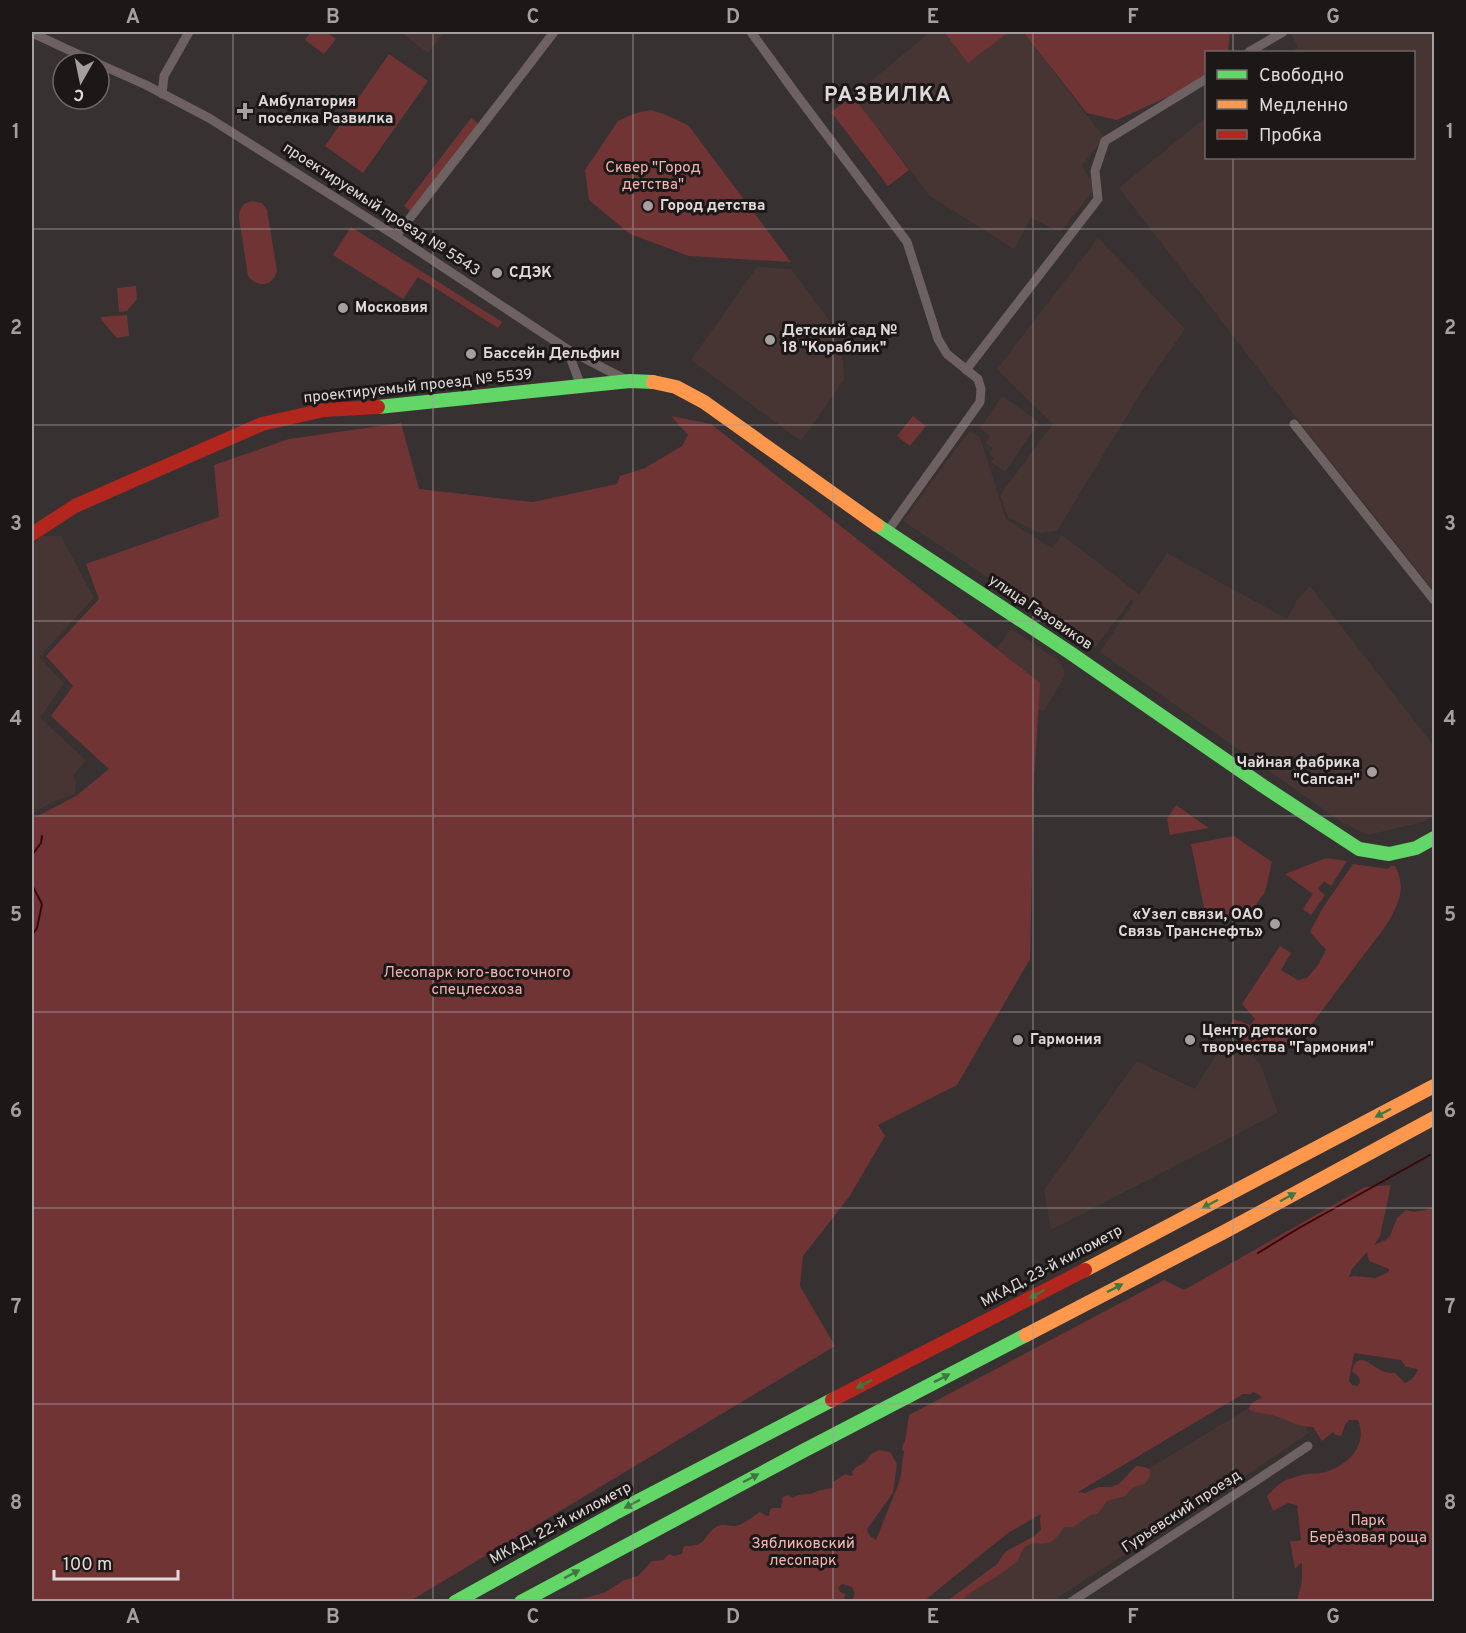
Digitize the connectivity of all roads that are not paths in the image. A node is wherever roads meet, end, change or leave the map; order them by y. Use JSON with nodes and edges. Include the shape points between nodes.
{"nodes":[{"id":1,"x":189,"y":32,"type":"edge"},
{"id":2,"x":554,"y":32,"type":"edge"},
{"id":3,"x":751,"y":32,"type":"edge"},
{"id":4,"x":1283,"y":32,"type":"edge"},
{"id":5,"x":32,"y":33,"type":"edge"},
{"id":6,"x":72,"y":51,"type":"edge"},
{"id":7,"x":1251,"y":51,"type":"edge"},
{"id":8,"x":111,"y":69,"type":"edge"},
{"id":9,"x":1205,"y":80,"type":"edge"},
{"id":10,"x":162,"y":94,"type":"junction"},
{"id":11,"x":396,"y":236,"type":"junction"},
{"id":12,"x":567,"y":349,"type":"junction"},
{"id":13,"x":966,"y":370,"type":"junction"},
{"id":14,"x":630,"y":381,"type":"junction"},
{"id":15,"x":581,"y":386,"type":"junction"},
{"id":16,"x":1294,"y":424,"type":"dead end"},
{"id":17,"x":887,"y":532,"type":"junction"},
{"id":18,"x":32,"y":534,"type":"edge"},
{"id":19,"x":1434,"y":600,"type":"edge"},
{"id":20,"x":1434,"y":838,"type":"edge"},
{"id":21,"x":1434,"y":1086,"type":"edge"},
{"id":22,"x":1434,"y":1118,"type":"edge"},
{"id":23,"x":1308,"y":1446,"type":"dead end"},
{"id":24,"x":684,"y":1477,"type":"joint"},
{"id":25,"x":455,"y":1602,"type":"edge"},
{"id":26,"x":520,"y":1602,"type":"edge"},
{"id":27,"x":1071,"y":1602,"type":"edge"}],
"edges":[{"from":1,"to":10,"type":"street","via":[[164,76]]},
{"from":2,"to":11,"type":"street"},
{"from":3,"to":13,"type":"street","via":[[907,242],[938,339],[947,354]]},
{"from":4,"to":7,"type":"street"},
{"from":5,"to":6,"type":"street","name":"проектируемый проезд № 5543"},
{"from":8,"to":10,"type":"street","name":"проектируемый проезд № 5543"},
{"from":9,"to":13,"type":"street","via":[[1105,141],[1095,171],[1098,199]]},
{"from":10,"to":11,"type":"street","name":"проектируемый проезд № 5543","via":[[209,118]]},
{"from":11,"to":12,"type":"street","name":"проектируемый проезд № 5543"},
{"from":12,"to":14,"type":"street","name":"проектируемый проезд № 5543"},
{"from":12,"to":15,"type":"street"},
{"from":13,"to":17,"type":"street","via":[[978,379],[980,402]]},
{"from":14,"to":15,"type":"main road","name":"проектируемый проезд № 5539"},
{"from":14,"to":17,"type":"main road","name":"улица Газовиков","via":[[676,387],[704,402]]},
{"from":15,"to":18,"type":"main road","name":"проектируемый проезд № 5539","via":[[324,410],[262,424],[75,506]]},
{"from":16,"to":19,"type":"street"},
{"from":17,"to":20,"type":"main road","name":"улица Газовиков","via":[[1359,849],[1389,854],[1416,848]]},
{"from":21,"to":24,"type":"main road","name":"МКАД, 23-й километр","one_way":true},
{"from":26,"to":22,"type":"main road","one_way":true},
{"from":23,"to":27,"type":"street","name":"Гурьевский проезд"},
{"from":24,"to":25,"type":"main road","name":"МКАД, 22-й километр","one_way":true}]}
